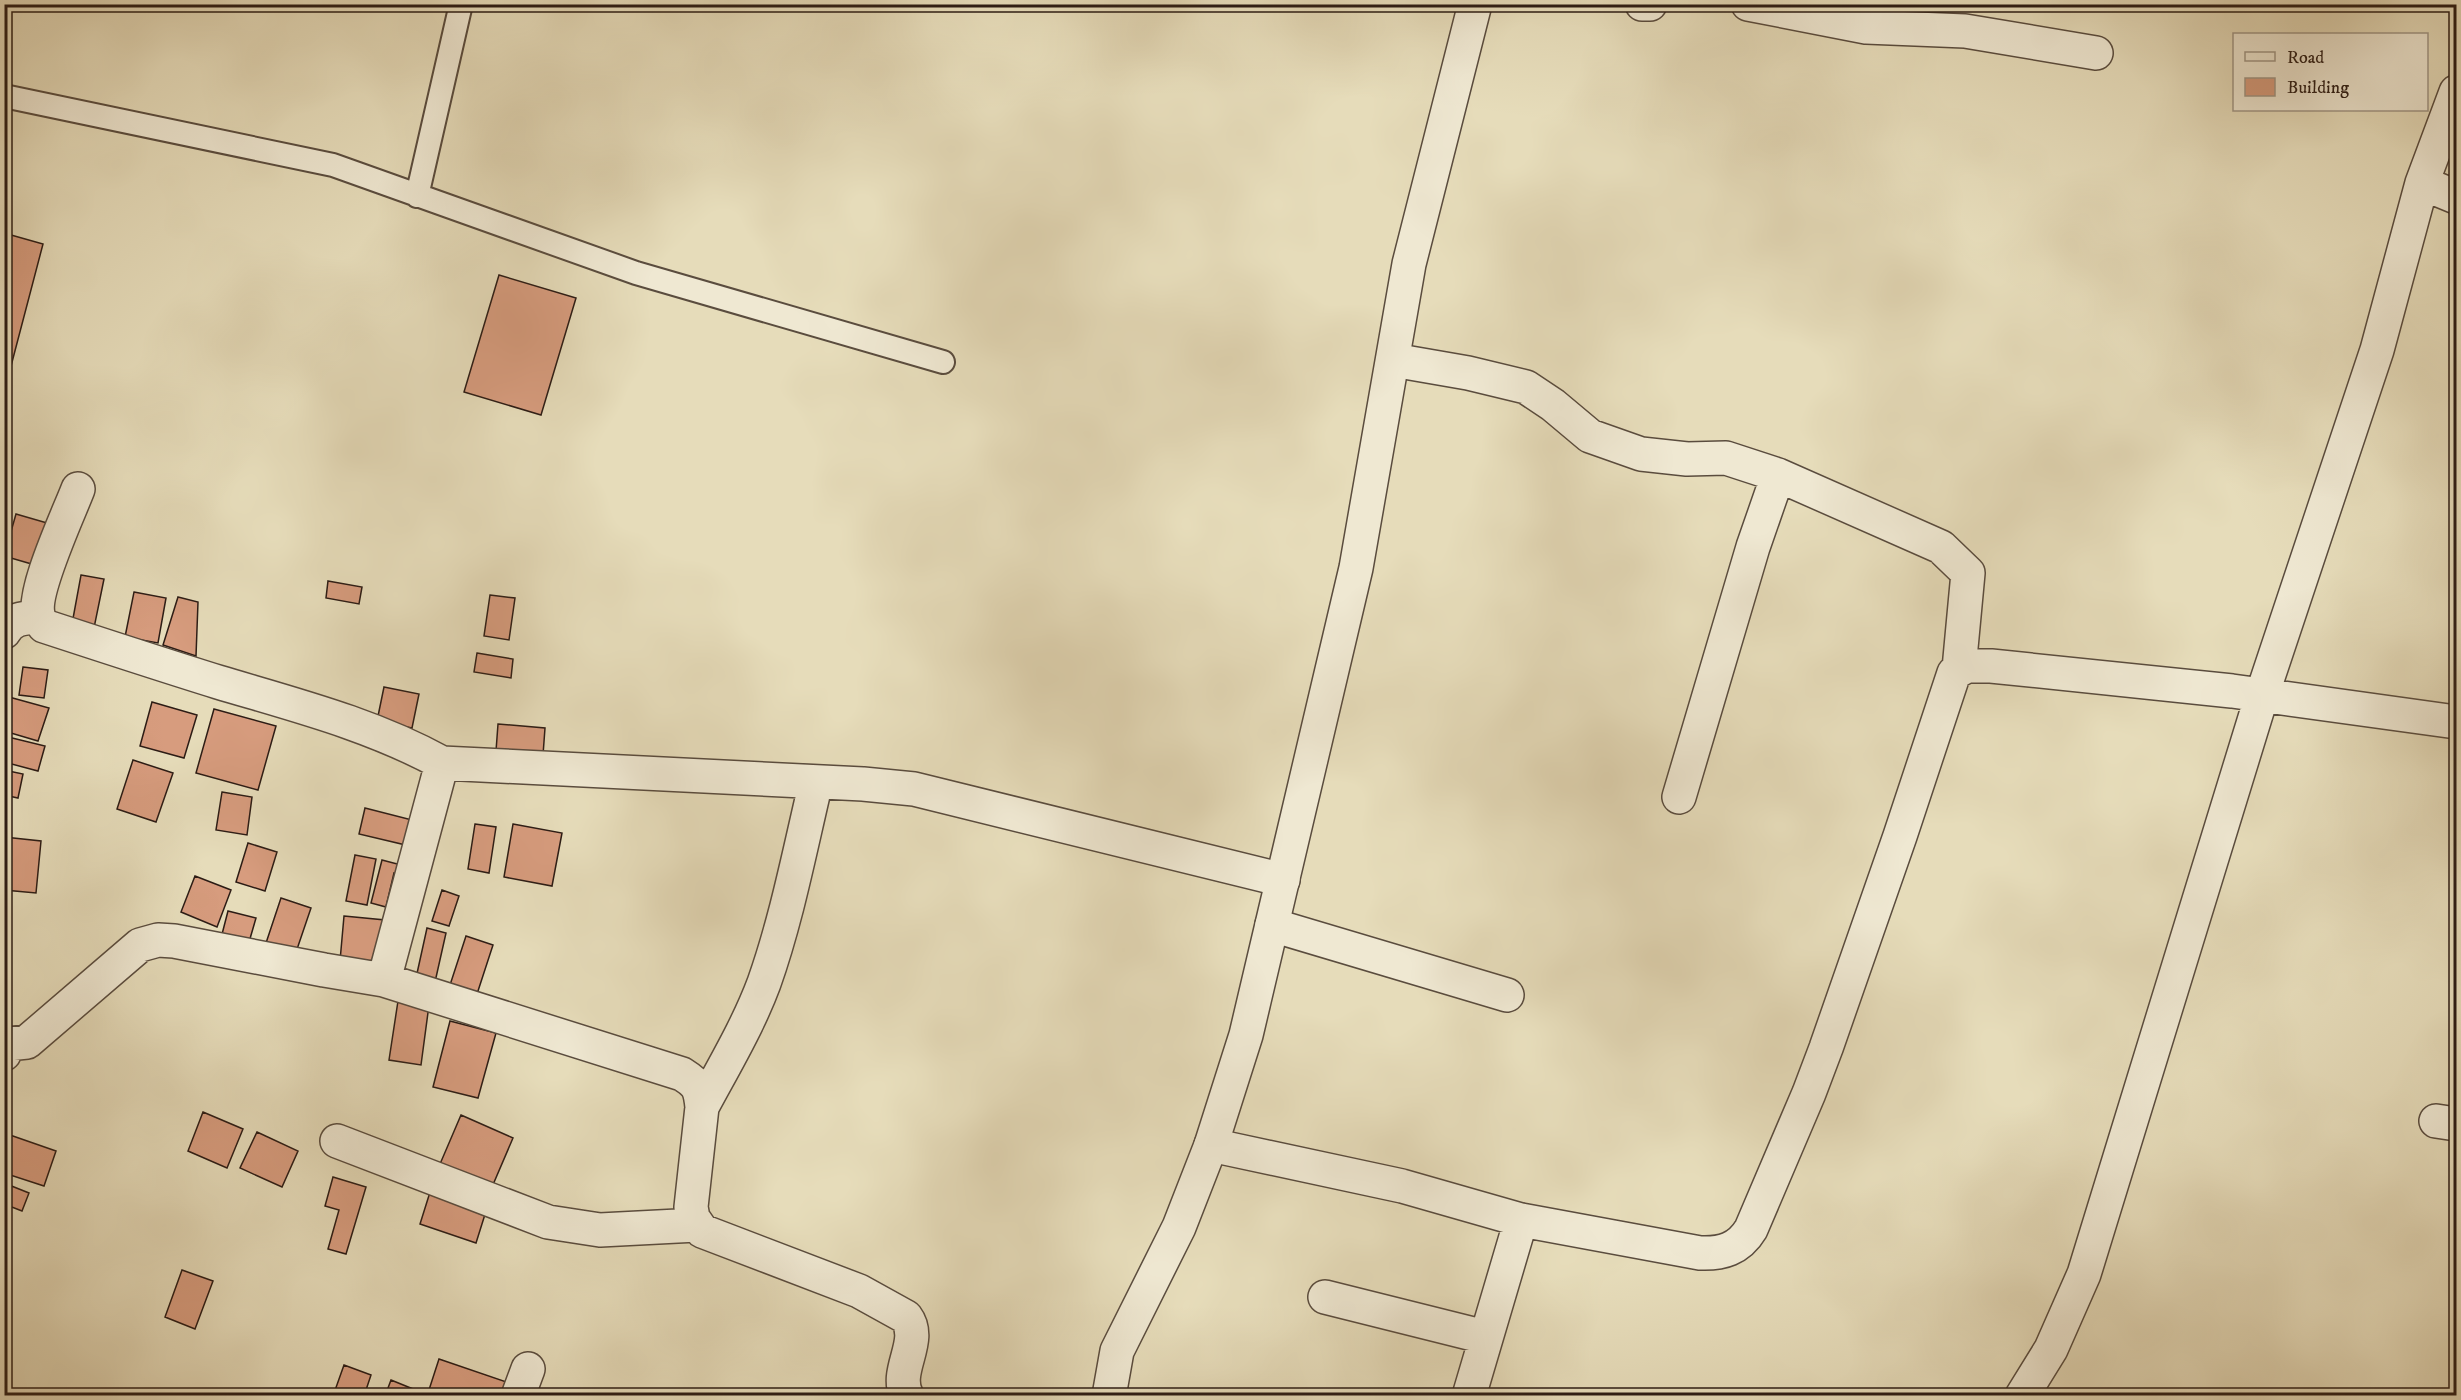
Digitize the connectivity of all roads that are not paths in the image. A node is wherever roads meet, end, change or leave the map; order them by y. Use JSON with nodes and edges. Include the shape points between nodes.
{"nodes":[{"id":1,"x":462,"y":4,"type":"edge"},
{"id":2,"x":1475,"y":4,"type":"edge"},
{"id":3,"x":1642,"y":4,"type":"edge"},
{"id":4,"x":1650,"y":4,"type":"edge"},
{"id":5,"x":1748,"y":4,"type":"edge"},
{"id":6,"x":2096,"y":53,"type":"dead end"},
{"id":7,"x":2457,"y":92,"type":"edge"},
{"id":8,"x":4,"y":96,"type":"edge"},
{"id":9,"x":2422,"y":183,"type":"junction"},
{"id":10,"x":417,"y":196,"type":"junction"},
{"id":11,"x":2457,"y":197,"type":"edge"},
{"id":12,"x":1393,"y":360,"type":"junction"},
{"id":13,"x":943,"y":362,"type":"dead end"},
{"id":14,"x":1778,"y":475,"type":"junction"},
{"id":15,"x":78,"y":489,"type":"dead end"},
{"id":16,"x":38,"y":617,"type":"junction"},
{"id":17,"x":4,"y":632,"type":"edge"},
{"id":18,"x":1959,"y":669,"type":"junction"},
{"id":19,"x":2262,"y":695,"type":"junction"},
{"id":20,"x":2457,"y":722,"type":"edge"},
{"id":21,"x":442,"y":763,"type":"junction"},
{"id":22,"x":816,"y":782,"type":"junction"},
{"id":23,"x":1678,"y":797,"type":"dead end"},
{"id":24,"x":1282,"y":880,"type":"junction"},
{"id":25,"x":1272,"y":925,"type":"junction"},
{"id":26,"x":384,"y":980,"type":"junction"},
{"id":27,"x":1507,"y":995,"type":"dead end"},
{"id":28,"x":6,"y":1047,"type":"edge"},
{"id":29,"x":702,"y":1107,"type":"junction"},
{"id":30,"x":337,"y":1141,"type":"dead end"},
{"id":31,"x":1211,"y":1145,"type":"junction"},
{"id":32,"x":1521,"y":1220,"type":"junction"},
{"id":33,"x":697,"y":1225,"type":"junction"},
{"id":34,"x":1325,"y":1297,"type":"dead end"},
{"id":35,"x":1485,"y":1337,"type":"junction"},
{"id":36,"x":907,"y":1395,"type":"edge"},
{"id":37,"x":1109,"y":1395,"type":"edge"},
{"id":38,"x":1469,"y":1395,"type":"edge"},
{"id":39,"x":2022,"y":1395,"type":"edge"}],
"edges":[{"from":1,"to":10,"type":"lane"},
{"from":2,"to":12,"type":"street","via":[[1409,264]]},
{"from":3,"to":4,"type":"street"},
{"from":5,"to":6,"type":"street","via":[[1866,27],[1965,31]]},
{"from":7,"to":9,"type":"street"},
{"from":8,"to":10,"type":"lane","via":[[333,165]]},
{"from":9,"to":11,"type":"street"},
{"from":9,"to":19,"type":"street","via":[[2377,351]]},
{"from":10,"to":13,"type":"lane","via":[[636,273]]},
{"from":12,"to":14,"type":"street","via":[[1526,387],[1590,436],[1641,454],[1726,458]]},
{"from":12,"to":24,"type":"street","via":[[1356,568]]},
{"from":14,"to":18,"type":"street","via":[[1941,547],[1968,573]]},
{"from":14,"to":23,"type":"street"},
{"from":15,"to":16,"type":"street","via":[[47,567]]},
{"from":16,"to":17,"type":"street","via":[[20,618]]},
{"from":16,"to":21,"type":"street","via":[[44,626],[351,722]]},
{"from":18,"to":19,"type":"street","via":[[1991,666]]},
{"from":18,"to":32,"type":"street","via":[[1954,673],[1809,1093],[1744,1241],[1715,1254],[1700,1253]]},
{"from":19,"to":20,"type":"street"},
{"from":19,"to":39,"type":"street","via":[[2084,1274],[2051,1349]]},
{"from":21,"to":22,"type":"street"},
{"from":21,"to":26,"type":"street"},
{"from":22,"to":24,"type":"street","via":[[934,792]]},
{"from":22,"to":29,"type":"street","via":[[763,984]]},
{"from":24,"to":25,"type":"street"},
{"from":25,"to":27,"type":"street"},
{"from":25,"to":31,"type":"street","via":[[1246,1035]]},
{"from":26,"to":28,"type":"street","via":[[158,940],[140,945],[27,1042]]},
{"from":26,"to":29,"type":"street","via":[[682,1074],[696,1083]]},
{"from":29,"to":33,"type":"street","via":[[691,1207]]},
{"from":30,"to":33,"type":"street","via":[[548,1222],[600,1230]]},
{"from":31,"to":32,"type":"street","via":[[1402,1186]]},
{"from":31,"to":37,"type":"street","via":[[1179,1227],[1118,1351]]},
{"from":32,"to":35,"type":"street"},
{"from":33,"to":36,"type":"street","via":[[702,1231],[859,1291],[906,1317],[913,1333],[903,1385]]},
{"from":34,"to":35,"type":"street"},
{"from":35,"to":38,"type":"street"}]}
